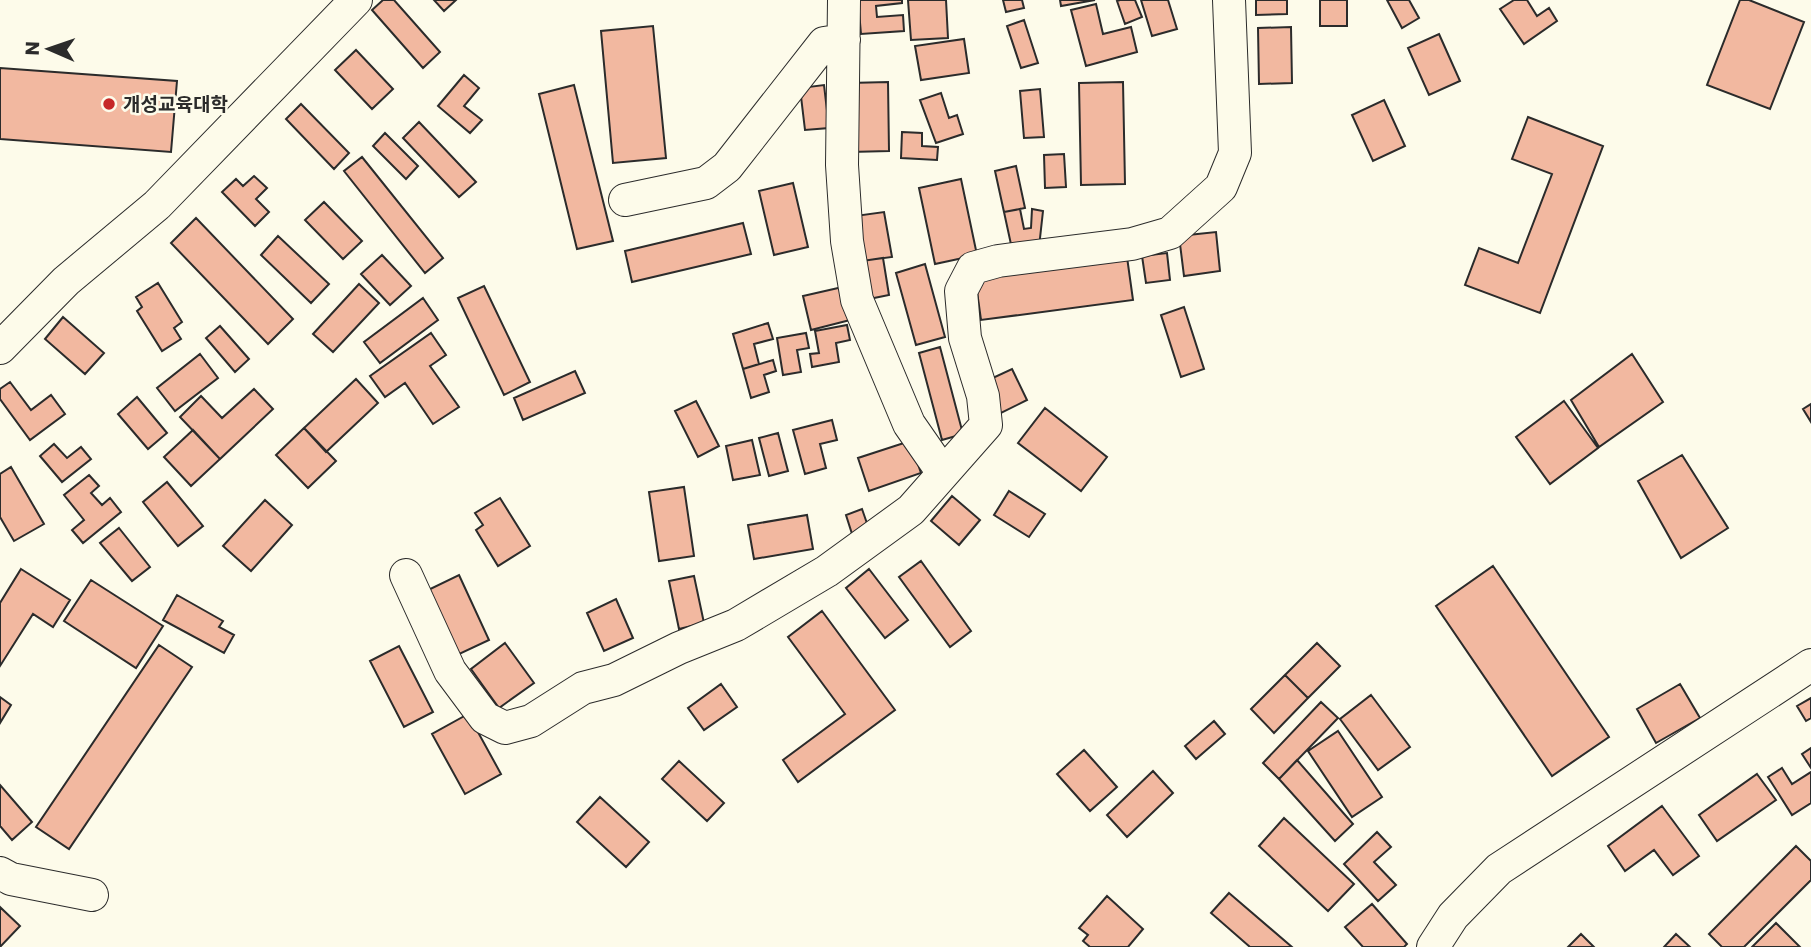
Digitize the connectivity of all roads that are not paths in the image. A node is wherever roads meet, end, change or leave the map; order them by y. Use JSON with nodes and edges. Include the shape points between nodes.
{"nodes":[{"id":1,"x":356,"y":0,"type":"edge"},
{"id":2,"x":844,"y":0,"type":"edge"},
{"id":3,"x":1229,"y":0,"type":"edge"},
{"id":4,"x":844,"y":40,"type":"junction"},
{"id":5,"x":625,"y":200,"type":"dead end"},
{"id":6,"x":0,"y":348,"type":"edge"},
{"id":7,"x":943,"y":473,"type":"junction"},
{"id":8,"x":406,"y":575,"type":"dead end"},
{"id":9,"x":1811,"y":665,"type":"edge"},
{"id":10,"x":0,"y":873,"type":"edge"},
{"id":11,"x":92,"y":895,"type":"dead end"},
{"id":12,"x":1433,"y":947,"type":"edge"}],
"edges":[{"from":1,"to":6,"type":"street","via":[[157,205],[66,281]]},
{"from":2,"to":4,"type":"street"},
{"from":3,"to":7,"type":"street","via":[[1234,153],[1221,187],[1170,233],[1132,244],[973,268],[961,291],[965,338],[983,396],[986,425]]},
{"from":4,"to":5,"type":"street","via":[[824,43],[727,167],[706,183]]},
{"from":4,"to":7,"type":"street","via":[[842,165],[858,300],[909,424]]},
{"from":7,"to":8,"type":"street","via":[[911,510],[827,571],[736,625],[614,680],[583,688],[530,721],[505,727],[485,718],[450,671]]},
{"from":9,"to":12,"type":"street","via":[[1499,869],[1453,916]]},
{"from":10,"to":11,"type":"street"}]}
